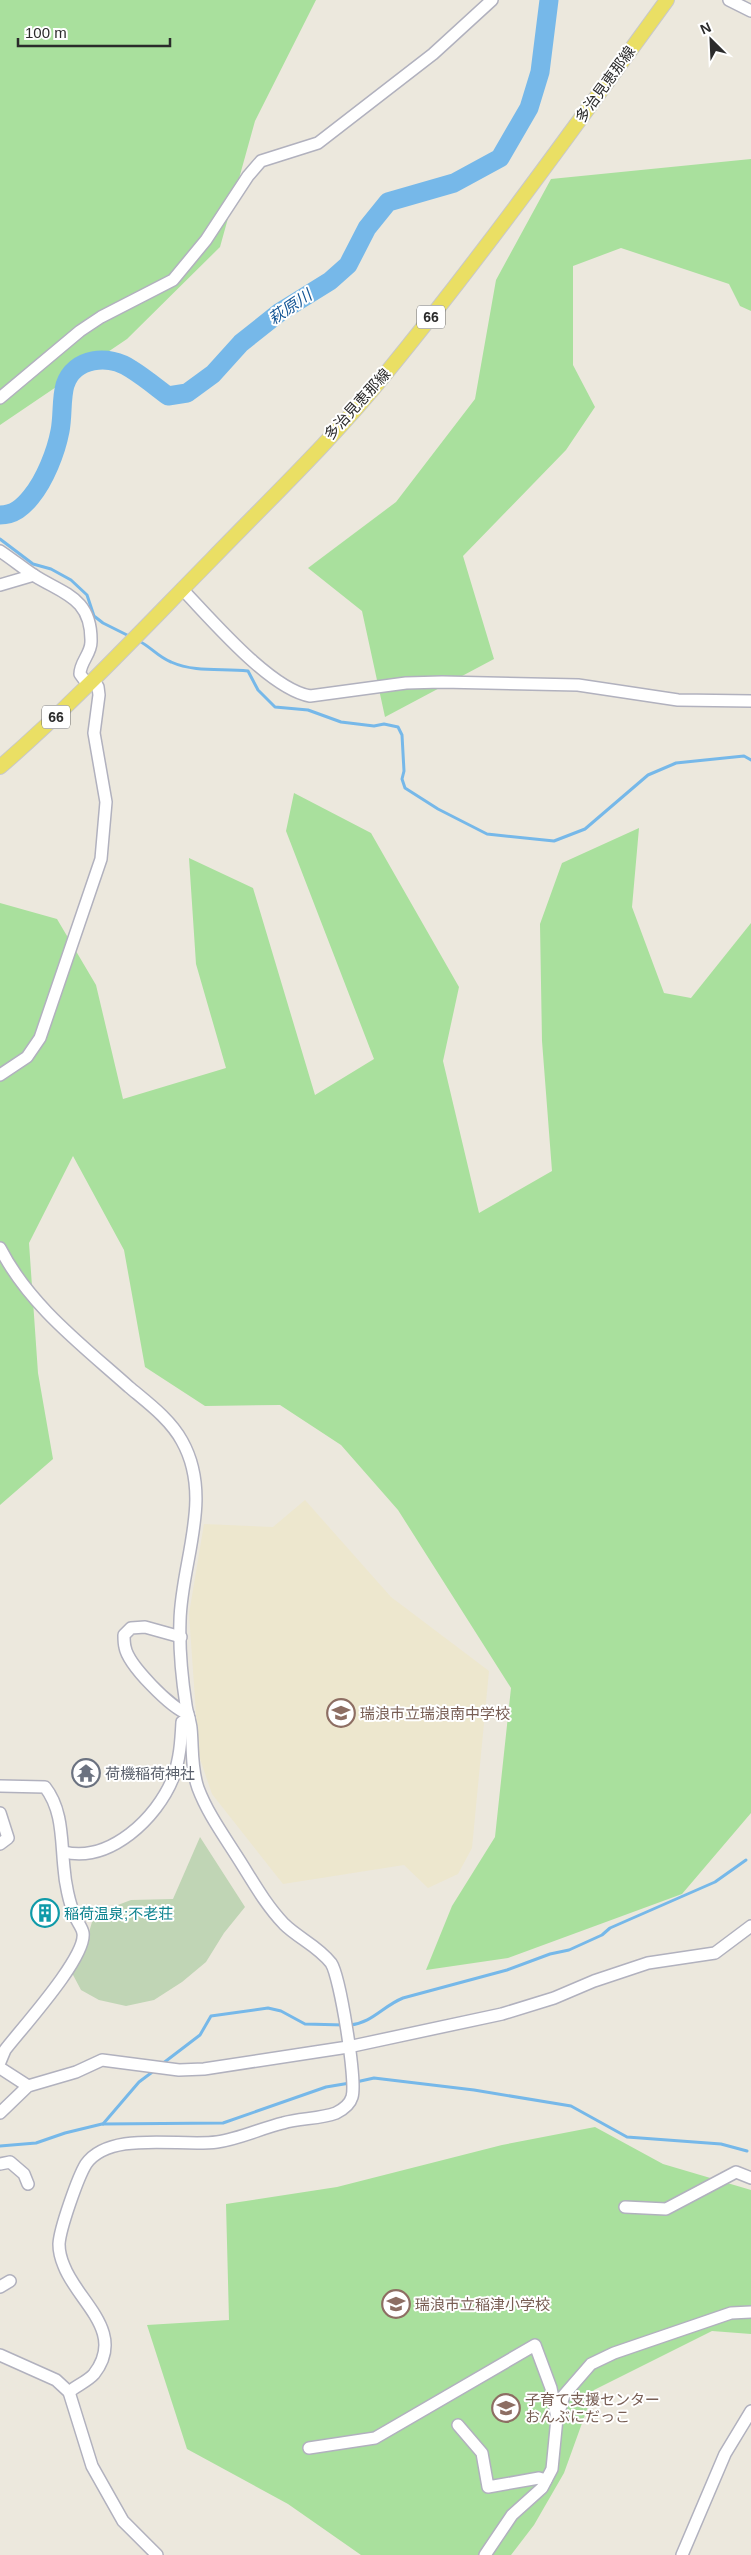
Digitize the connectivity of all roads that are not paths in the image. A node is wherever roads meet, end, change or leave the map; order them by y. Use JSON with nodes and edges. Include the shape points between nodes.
{"nodes":[{"id":1,"x":492,"y":0,"type":"edge"},
{"id":2,"x":667,"y":0,"type":"edge"},
{"id":3,"x":729,"y":0,"type":"edge"},
{"id":4,"x":751,"y":11,"type":"edge"},
{"id":5,"x":0,"y":398,"type":"edge"},
{"id":6,"x":0,"y":551,"type":"edge"},
{"id":7,"x":34,"y":575,"type":"junction"},
{"id":8,"x":0,"y":585,"type":"edge"},
{"id":9,"x":182,"y":589,"type":"junction"},
{"id":10,"x":91,"y":682,"type":"junction"},
{"id":11,"x":751,"y":701,"type":"edge"},
{"id":12,"x":0,"y":767,"type":"edge"},
{"id":13,"x":0,"y":1075,"type":"edge"},
{"id":14,"x":0,"y":1248,"type":"edge"},
{"id":15,"x":181,"y":1637,"type":"junction"},
{"id":16,"x":189,"y":1716,"type":"junction"},
{"id":17,"x":0,"y":1786,"type":"edge"},
{"id":18,"x":0,"y":1813,"type":"edge"},
{"id":19,"x":0,"y":1844,"type":"edge"},
{"id":20,"x":64,"y":1852,"type":"junction"},
{"id":21,"x":751,"y":1926,"type":"edge"},
{"id":22,"x":348,"y":2047,"type":"junction"},
{"id":23,"x":0,"y":2062,"type":"edge"},
{"id":24,"x":0,"y":2068,"type":"edge"},
{"id":25,"x":28,"y":2086,"type":"junction"},
{"id":26,"x":0,"y":2113,"type":"edge"},
{"id":27,"x":0,"y":2164,"type":"edge"},
{"id":28,"x":751,"y":2178,"type":"edge"},
{"id":29,"x":28,"y":2184,"type":"dead end"},
{"id":30,"x":625,"y":2207,"type":"dead end"},
{"id":31,"x":751,"y":2312,"type":"edge"},
{"id":32,"x":0,"y":2355,"type":"edge"},
{"id":33,"x":69,"y":2392,"type":"junction"},
{"id":34,"x":751,"y":2411,"type":"edge"},
{"id":35,"x":558,"y":2418,"type":"junction"},
{"id":36,"x":458,"y":2425,"type":"dead end"},
{"id":37,"x":309,"y":2448,"type":"dead end"},
{"id":38,"x":546,"y":2480,"type":"junction"},
{"id":39,"x":157,"y":2555,"type":"edge"},
{"id":40,"x":485,"y":2555,"type":"edge"},
{"id":41,"x":682,"y":2555,"type":"edge"}],
"edges":[{"from":1,"to":5,"type":"street","via":[[433,54],[318,143],[260,162],[206,240],[172,280],[80,331]]},
{"from":2,"to":9,"type":"main road","name":"多治見恵那線","number":"66","via":[[504,221],[385,374]]},
{"from":3,"to":4,"type":"street"},
{"from":6,"to":7,"type":"street"},
{"from":7,"to":8,"type":"street"},
{"from":7,"to":10,"type":"street","via":[[72,595],[86,615],[92,643],[80,667],[80,674]]},
{"from":9,"to":10,"type":"main road","name":"多治見恵那線","number":"66"},
{"from":9,"to":11,"type":"street","via":[[270,677],[310,696],[442,682],[578,685],[678,700]]},
{"from":10,"to":12,"type":"main road","name":"多治見恵那線","number":"66"},
{"from":10,"to":13,"type":"street","via":[[98,687],[100,696],[94,733],[106,802],[101,859],[40,1038],[27,1057]]},
{"from":14,"to":15,"type":"street","via":[[28,1292],[54,1320],[164,1418],[182,1440],[193,1465],[196,1512],[181,1601]]},
{"from":15,"to":16,"type":"street"},
{"from":15,"to":16,"type":"street","via":[[145,1627],[131,1628],[124,1635],[125,1648],[132,1662],[179,1711]]},
{"from":16,"to":20,"type":"street","via":[[182,1722],[181,1753],[173,1779],[141,1824],[118,1842],[88,1854]]},
{"from":16,"to":22,"type":"street","via":[[193,1769],[211,1816],[273,1912],[331,1963],[339,1980]]},
{"from":17,"to":20,"type":"street","via":[[45,1787],[53,1797]]},
{"from":18,"to":19,"type":"street","via":[[8,1838]]},
{"from":20,"to":23,"type":"street","via":[[74,1915],[83,1937],[66,1973],[5,2050]]},
{"from":21,"to":22,"type":"street","via":[[714,1953],[648,1963],[502,2014]]},
{"from":22,"to":25,"type":"street","via":[[204,2069],[102,2060],[76,2072]]},
{"from":22,"to":33,"type":"street","via":[[352,2096],[345,2108],[334,2114],[287,2122],[219,2142],[118,2144],[100,2151],[85,2165],[61,2230],[59,2248],[64,2269],[98,2319],[106,2340],[93,2375]]},
{"from":24,"to":25,"type":"street"},
{"from":25,"to":26,"type":"street"},
{"from":27,"to":29,"type":"street","via":[[10,2162],[24,2174]]},
{"from":28,"to":30,"type":"street","via":[[736,2172],[666,2208]]},
{"from":31,"to":35,"type":"street","via":[[731,2313],[590,2364],[564,2395]]},
{"from":32,"to":33,"type":"street","via":[[56,2380]]},
{"from":33,"to":39,"type":"street","via":[[92,2466],[123,2521]]},
{"from":34,"to":41,"type":"street","via":[[725,2454]]},
{"from":35,"to":37,"type":"street","via":[[552,2388],[534,2345],[375,2438]]},
{"from":35,"to":38,"type":"street","via":[[552,2469]]},
{"from":36,"to":38,"type":"street","via":[[482,2453],[488,2486],[539,2478]]},
{"from":38,"to":40,"type":"street","via":[[542,2488],[512,2515]]}]}
